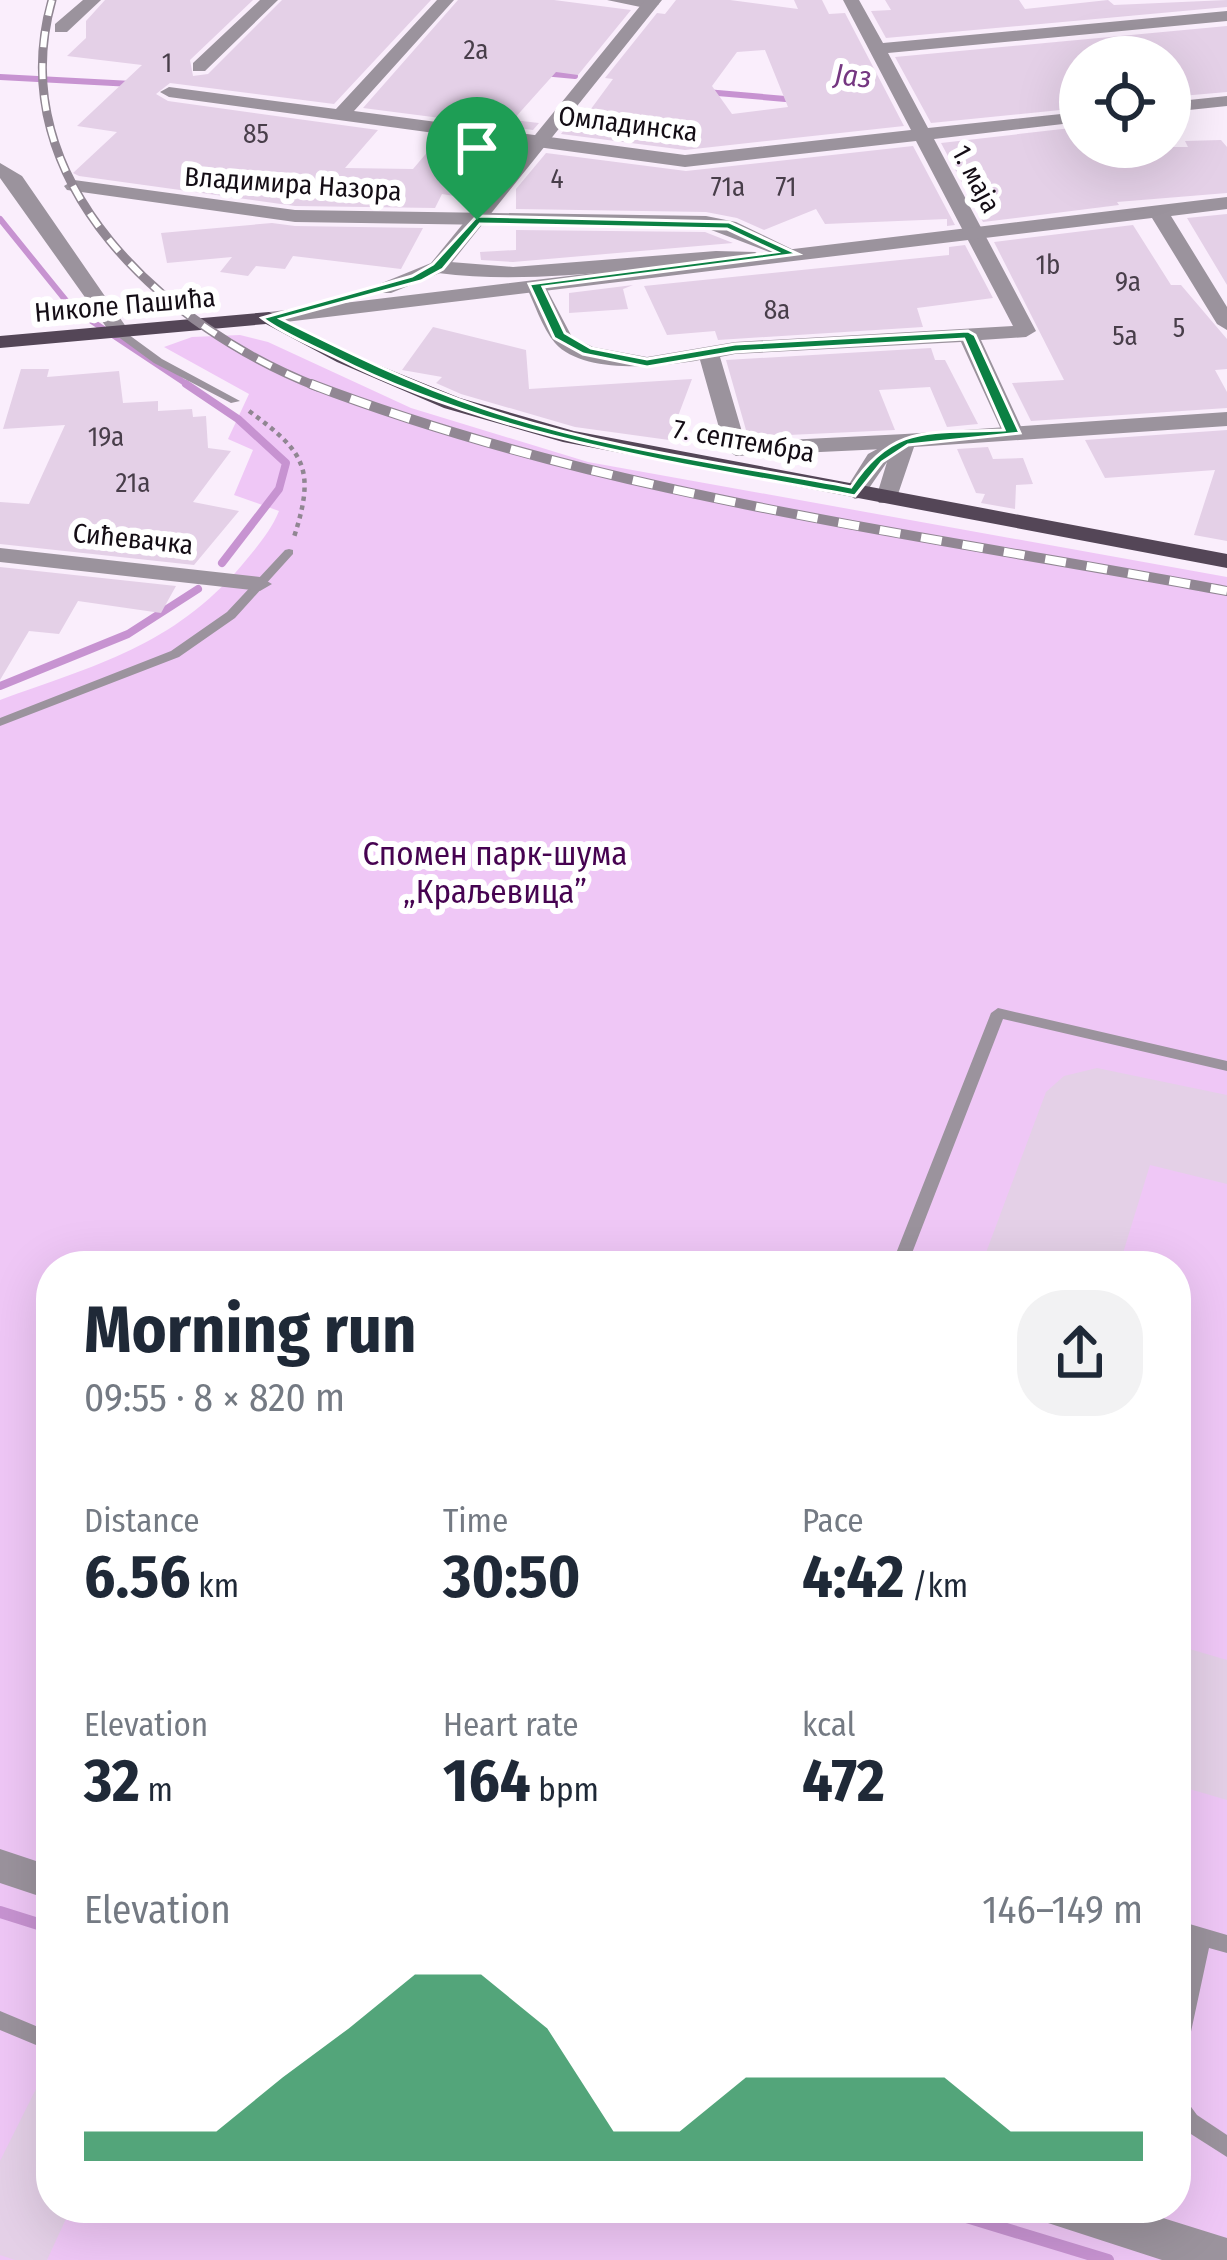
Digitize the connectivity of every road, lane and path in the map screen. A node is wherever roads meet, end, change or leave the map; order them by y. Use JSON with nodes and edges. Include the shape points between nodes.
{"nodes":[{"id":1,"x":93,"y":0,"type":"edge"},
{"id":2,"x":270,"y":0,"type":"edge"},
{"id":3,"x":446,"y":0,"type":"edge"},
{"id":4,"x":615,"y":0,"type":"edge"},
{"id":5,"x":851,"y":0,"type":"edge"},
{"id":6,"x":652,"y":2,"type":"edge"},
{"id":7,"x":1227,"y":16,"type":"edge"},
{"id":8,"x":61,"y":28,"type":"dead end"},
{"id":9,"x":877,"y":49,"type":"junction"},
{"id":10,"x":199,"y":67,"type":"dead end"},
{"id":11,"x":170,"y":92,"type":"dead end"},
{"id":12,"x":1227,"y":101,"type":"edge"},
{"id":13,"x":1191,"y":105,"type":"edge"},
{"id":14,"x":341,"y":114,"type":"junction"},
{"id":15,"x":1059,"y":119,"type":"edge"},
{"id":16,"x":921,"y":135,"type":"junction"},
{"id":17,"x":541,"y":141,"type":"junction"},
{"id":18,"x":0,"y":169,"type":"edge"},
{"id":19,"x":74,"y":186,"type":"dead end"},
{"id":20,"x":1227,"y":203,"type":"edge"},
{"id":21,"x":1158,"y":211,"type":"junction"},
{"id":22,"x":477,"y":220,"type":"junction"},
{"id":23,"x":974,"y":233,"type":"junction"},
{"id":24,"x":792,"y":254,"type":"junction"},
{"id":25,"x":755,"y":258,"type":"junction"},
{"id":26,"x":438,"y":267,"type":"junction"},
{"id":27,"x":536,"y":284,"type":"junction"},
{"id":28,"x":315,"y":309,"type":"junction"},
{"id":29,"x":269,"y":318,"type":"junction"},
{"id":30,"x":1227,"y":324,"type":"edge"},
{"id":31,"x":113,"y":334,"type":"junction"},
{"id":32,"x":968,"y":335,"type":"junction"},
{"id":33,"x":0,"y":342,"type":"edge"},
{"id":34,"x":708,"y":352,"type":"junction"},
{"id":35,"x":235,"y":400,"type":"joint"},
{"id":36,"x":1227,"y":419,"type":"edge"},
{"id":37,"x":1013,"y":433,"type":"junction"},
{"id":38,"x":905,"y":441,"type":"junction"},
{"id":39,"x":855,"y":492,"type":"junction"},
{"id":40,"x":886,"y":498,"type":"junction"},
{"id":41,"x":290,"y":551,"type":"joint"},
{"id":42,"x":0,"y":555,"type":"edge"},
{"id":43,"x":1227,"y":561,"type":"edge"},
{"id":44,"x":260,"y":584,"type":"junction"},
{"id":45,"x":0,"y":722,"type":"edge"},
{"id":46,"x":1227,"y":1066,"type":"edge"},
{"id":47,"x":905,"y":1251,"type":"edge"},
{"id":48,"x":0,"y":1866,"type":"edge"},
{"id":49,"x":36,"y":1878,"type":"edge"},
{"id":50,"x":1191,"y":1933,"type":"edge"},
{"id":51,"x":1202,"y":1936,"type":"junction"},
{"id":52,"x":1227,"y":1944,"type":"edge"},
{"id":53,"x":1191,"y":1986,"type":"edge"},
{"id":54,"x":0,"y":2020,"type":"edge"},
{"id":55,"x":36,"y":2036,"type":"dead end"},
{"id":56,"x":1191,"y":2123,"type":"edge"},
{"id":57,"x":1227,"y":2147,"type":"edge"},
{"id":58,"x":1111,"y":2223,"type":"edge"},
{"id":59,"x":1227,"y":2259,"type":"edge"}],
"edges":[{"from":1,"to":8,"type":"street"},
{"from":2,"to":10,"type":"street"},
{"from":3,"to":14,"type":"street"},
{"from":4,"to":6,"type":"street"},
{"from":5,"to":9,"type":"street","name":"1. маја"},
{"from":6,"to":17,"type":"street"},
{"from":7,"to":9,"type":"street"},
{"from":9,"to":16,"type":"street","name":"1. маја"},
{"from":11,"to":14,"type":"street","name":"Омладинска"},
{"from":12,"to":13,"type":"street"},
{"from":14,"to":17,"type":"street","name":"Омладинска"},
{"from":15,"to":16,"type":"street","name":"Омладинска"},
{"from":16,"to":17,"type":"street","name":"Омладинска","via":[[698,161]]},
{"from":16,"to":23,"type":"street","name":"1. маја"},
{"from":17,"to":22,"type":"street"},
{"from":18,"to":31,"type":"street","via":[[15,180]]},
{"from":19,"to":22,"type":"street","name":"Владимира Назора","via":[[256,213]]},
{"from":20,"to":21,"type":"street","name":"Николе Пашића"},
{"from":21,"to":23,"type":"street","name":"Николе Пашића"},
{"from":21,"to":30,"type":"street"},
{"from":22,"to":24,"type":"street","name":"Владимира Назора","via":[[715,223]]},
{"from":22,"to":26,"type":"street"},
{"from":23,"to":24,"type":"street","name":"Николе Пашића"},
{"from":23,"to":32,"type":"street","name":"1. маја","via":[[1026,331]]},
{"from":24,"to":25,"type":"street","name":"Николе Пашића"},
{"from":25,"to":26,"type":"street","name":"Николе Пашића","via":[[484,272]]},
{"from":25,"to":27,"type":"street","name":"Николе Пашића"},
{"from":26,"to":28,"type":"street"},
{"from":27,"to":28,"type":"street","name":"Николе Пашића"},
{"from":27,"to":34,"type":"street","via":[[559,335],[575,347],[647,363]]},
{"from":28,"to":29,"type":"street","name":"Николе Пашића"},
{"from":29,"to":31,"type":"main road","name":"Николе Пашића"},
{"from":29,"to":39,"type":"main road","name":"7. септембра","via":[[370,370],[480,412],[628,450]]},
{"from":31,"to":33,"type":"main road","name":"Николе Пашића"},
{"from":31,"to":35,"type":"lane"},
{"from":32,"to":34,"type":"street"},
{"from":32,"to":37,"type":"street"},
{"from":34,"to":38,"type":"street","via":[[736,448]]},
{"from":35,"to":41,"type":"path","via":[[294,443],[309,469]]},
{"from":36,"to":37,"type":"street"},
{"from":37,"to":38,"type":"street"},
{"from":38,"to":39,"type":"street","via":[[876,459]]},
{"from":38,"to":40,"type":"street"},
{"from":39,"to":40,"type":"main road","name":"7. септембра"},
{"from":40,"to":43,"type":"main road","name":"7. септембра"},
{"from":41,"to":44,"type":"lane"},
{"from":42,"to":44,"type":"street","name":"Сићевачка"},
{"from":44,"to":45,"type":"lane","via":[[175,654]]},
{"from":46,"to":47,"type":"lane","via":[[998,1013]]},
{"from":48,"to":49,"type":"street"},
{"from":50,"to":51,"type":"lane"},
{"from":51,"to":52,"type":"lane"},
{"from":51,"to":53,"type":"lane"},
{"from":54,"to":55,"type":"lane"},
{"from":56,"to":57,"type":"lane"},
{"from":58,"to":59,"type":"street"}]}
